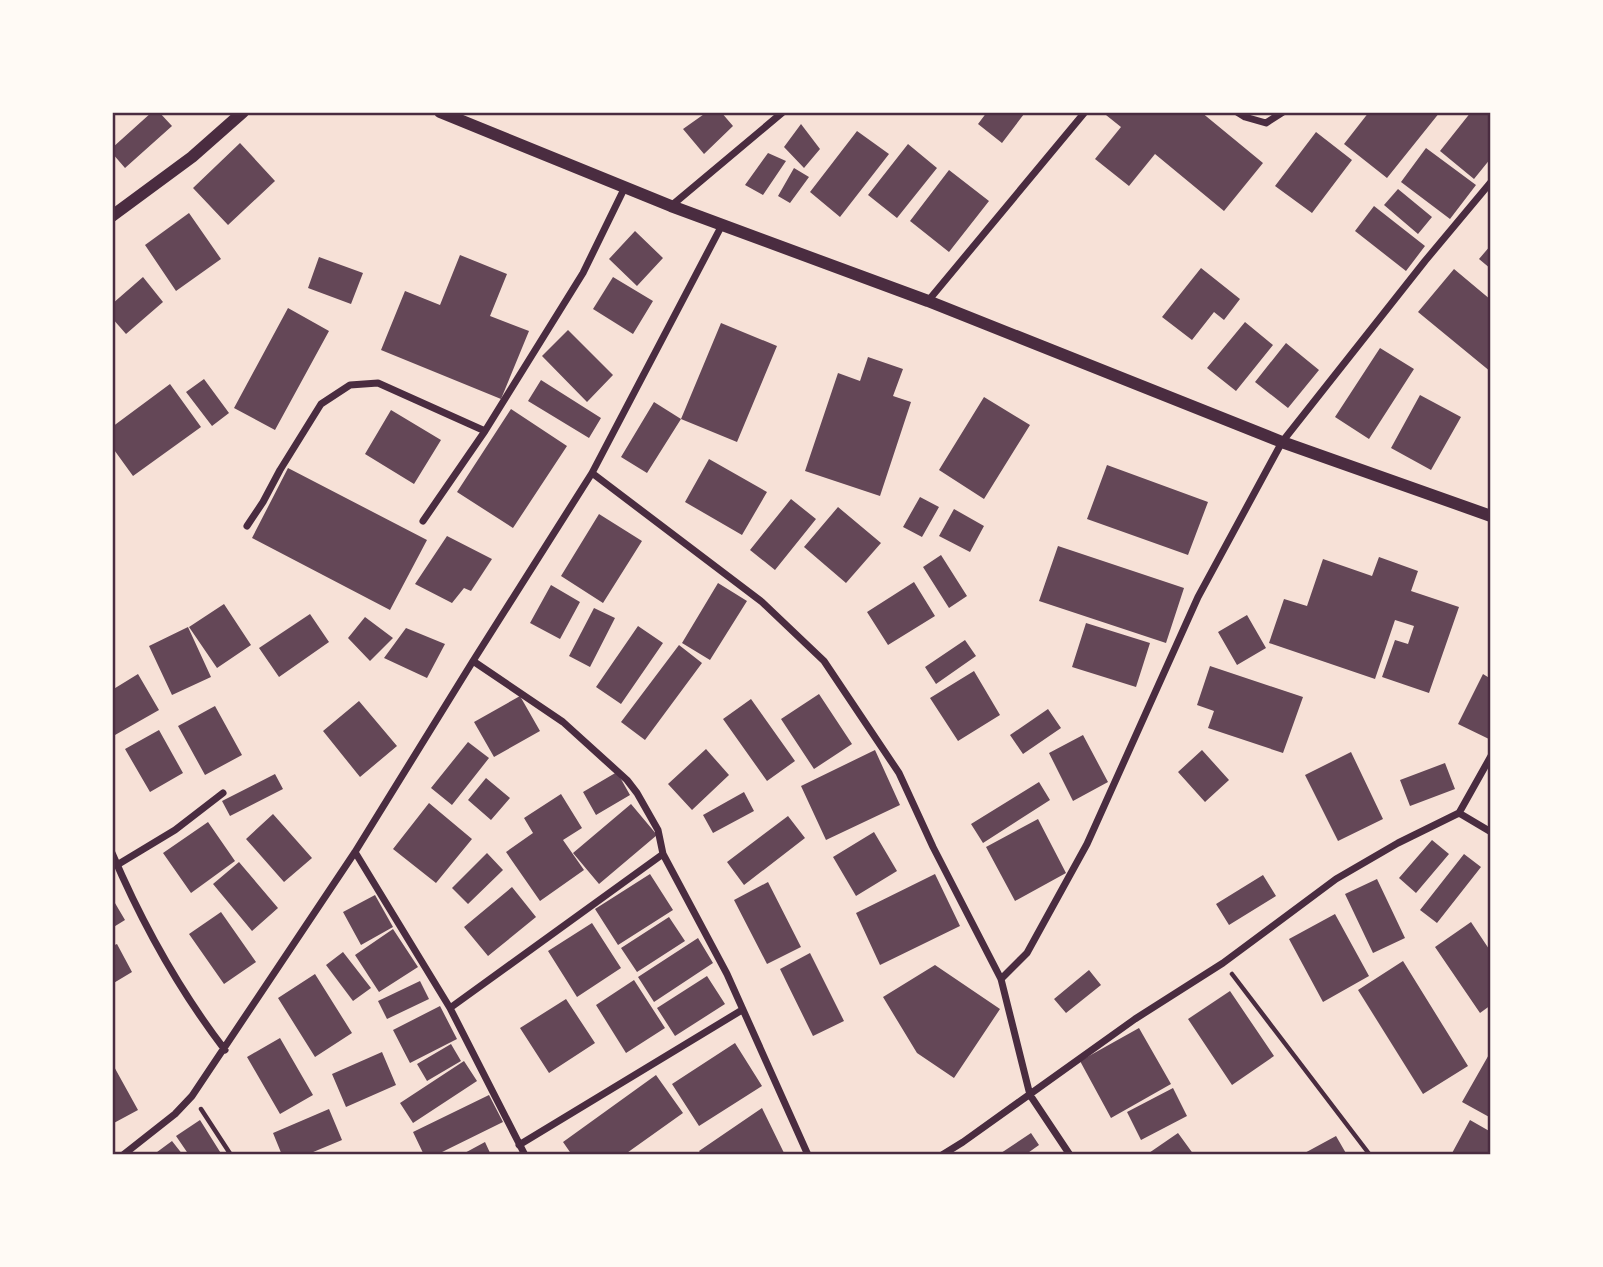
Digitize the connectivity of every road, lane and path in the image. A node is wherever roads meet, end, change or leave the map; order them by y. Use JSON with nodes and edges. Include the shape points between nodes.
{"nodes":[{"id":1,"x":243,"y":112,"type":"edge"},
{"id":2,"x":440,"y":112,"type":"edge"},
{"id":3,"x":783,"y":112,"type":"edge"},
{"id":4,"x":1085,"y":112,"type":"edge"},
{"id":5,"x":1237,"y":112,"type":"edge"},
{"id":6,"x":1283,"y":112,"type":"edge"},
{"id":7,"x":1491,"y":182,"type":"edge"},
{"id":8,"x":625,"y":187,"type":"junction"},
{"id":9,"x":671,"y":206,"type":"junction"},
{"id":10,"x":112,"y":216,"type":"edge"},
{"id":11,"x":722,"y":225,"type":"junction"},
{"id":12,"x":928,"y":301,"type":"junction"},
{"id":13,"x":485,"y":431,"type":"junction"},
{"id":14,"x":1282,"y":442,"type":"junction"},
{"id":15,"x":592,"y":473,"type":"junction"},
{"id":16,"x":1491,"y":516,"type":"edge"},
{"id":17,"x":423,"y":521,"type":"dead end"},
{"id":18,"x":247,"y":526,"type":"dead end"},
{"id":19,"x":472,"y":661,"type":"junction"},
{"id":20,"x":1491,"y":755,"type":"edge"},
{"id":21,"x":223,"y":793,"type":"dead end"},
{"id":22,"x":1459,"y":813,"type":"junction"},
{"id":23,"x":1491,"y":832,"type":"edge"},
{"id":24,"x":355,"y":852,"type":"junction"},
{"id":25,"x":112,"y":853,"type":"edge"},
{"id":26,"x":663,"y":854,"type":"junction"},
{"id":27,"x":117,"y":864,"type":"junction"},
{"id":28,"x":1223,"y":962,"type":"junction"},
{"id":29,"x":1001,"y":979,"type":"junction"},
{"id":30,"x":450,"y":1008,"type":"junction"},
{"id":31,"x":742,"y":1010,"type":"junction"},
{"id":32,"x":225,"y":1050,"type":"junction"},
{"id":33,"x":1030,"y":1095,"type":"junction"},
{"id":34,"x":192,"y":1096,"type":"junction"},
{"id":35,"x":519,"y":1145,"type":"junction"},
{"id":36,"x":123,"y":1155,"type":"edge"},
{"id":37,"x":231,"y":1155,"type":"edge"},
{"id":38,"x":525,"y":1155,"type":"edge"},
{"id":39,"x":808,"y":1155,"type":"edge"},
{"id":40,"x":942,"y":1155,"type":"edge"},
{"id":41,"x":1070,"y":1155,"type":"edge"},
{"id":42,"x":1370,"y":1155,"type":"edge"}],
"edges":[{"from":1,"to":10,"type":"street","via":[[192,157]]},
{"from":2,"to":8,"type":"street"},
{"from":3,"to":9,"type":"street"},
{"from":4,"to":12,"type":"street"},
{"from":5,"to":6,"type":"street","via":[[1266,122]]},
{"from":7,"to":14,"type":"street"},
{"from":8,"to":9,"type":"street"},
{"from":8,"to":13,"type":"street","via":[[583,273]]},
{"from":9,"to":11,"type":"street"},
{"from":11,"to":12,"type":"street"},
{"from":11,"to":15,"type":"street"},
{"from":12,"to":14,"type":"street"},
{"from":13,"to":17,"type":"street"},
{"from":13,"to":18,"type":"street","via":[[378,383],[350,385],[321,404]]},
{"from":14,"to":16,"type":"street"},
{"from":14,"to":29,"type":"street","via":[[1198,597],[1087,845],[1027,953]]},
{"from":15,"to":19,"type":"street"},
{"from":15,"to":29,"type":"street","via":[[762,602],[824,661],[899,773]]},
{"from":19,"to":24,"type":"street"},
{"from":19,"to":26,"type":"street","via":[[563,722],[627,780],[657,830]]},
{"from":20,"to":22,"type":"street"},
{"from":21,"to":27,"type":"street","via":[[175,830]]},
{"from":22,"to":23,"type":"street"},
{"from":22,"to":28,"type":"street","via":[[1336,879]]},
{"from":24,"to":30,"type":"street"},
{"from":24,"to":32,"type":"street"},
{"from":25,"to":27,"type":"street"},
{"from":26,"to":30,"type":"street"},
{"from":26,"to":31,"type":"street"},
{"from":27,"to":32,"type":"street","via":[[176,979]]},
{"from":28,"to":33,"type":"street"},
{"from":28,"to":42,"type":"path"},
{"from":29,"to":33,"type":"street"},
{"from":30,"to":35,"type":"street"},
{"from":31,"to":35,"type":"street"},
{"from":31,"to":39,"type":"street"},
{"from":32,"to":34,"type":"street"},
{"from":33,"to":40,"type":"street"},
{"from":33,"to":41,"type":"street"},
{"from":34,"to":36,"type":"street"},
{"from":34,"to":37,"type":"path"},
{"from":35,"to":38,"type":"street"}]}
